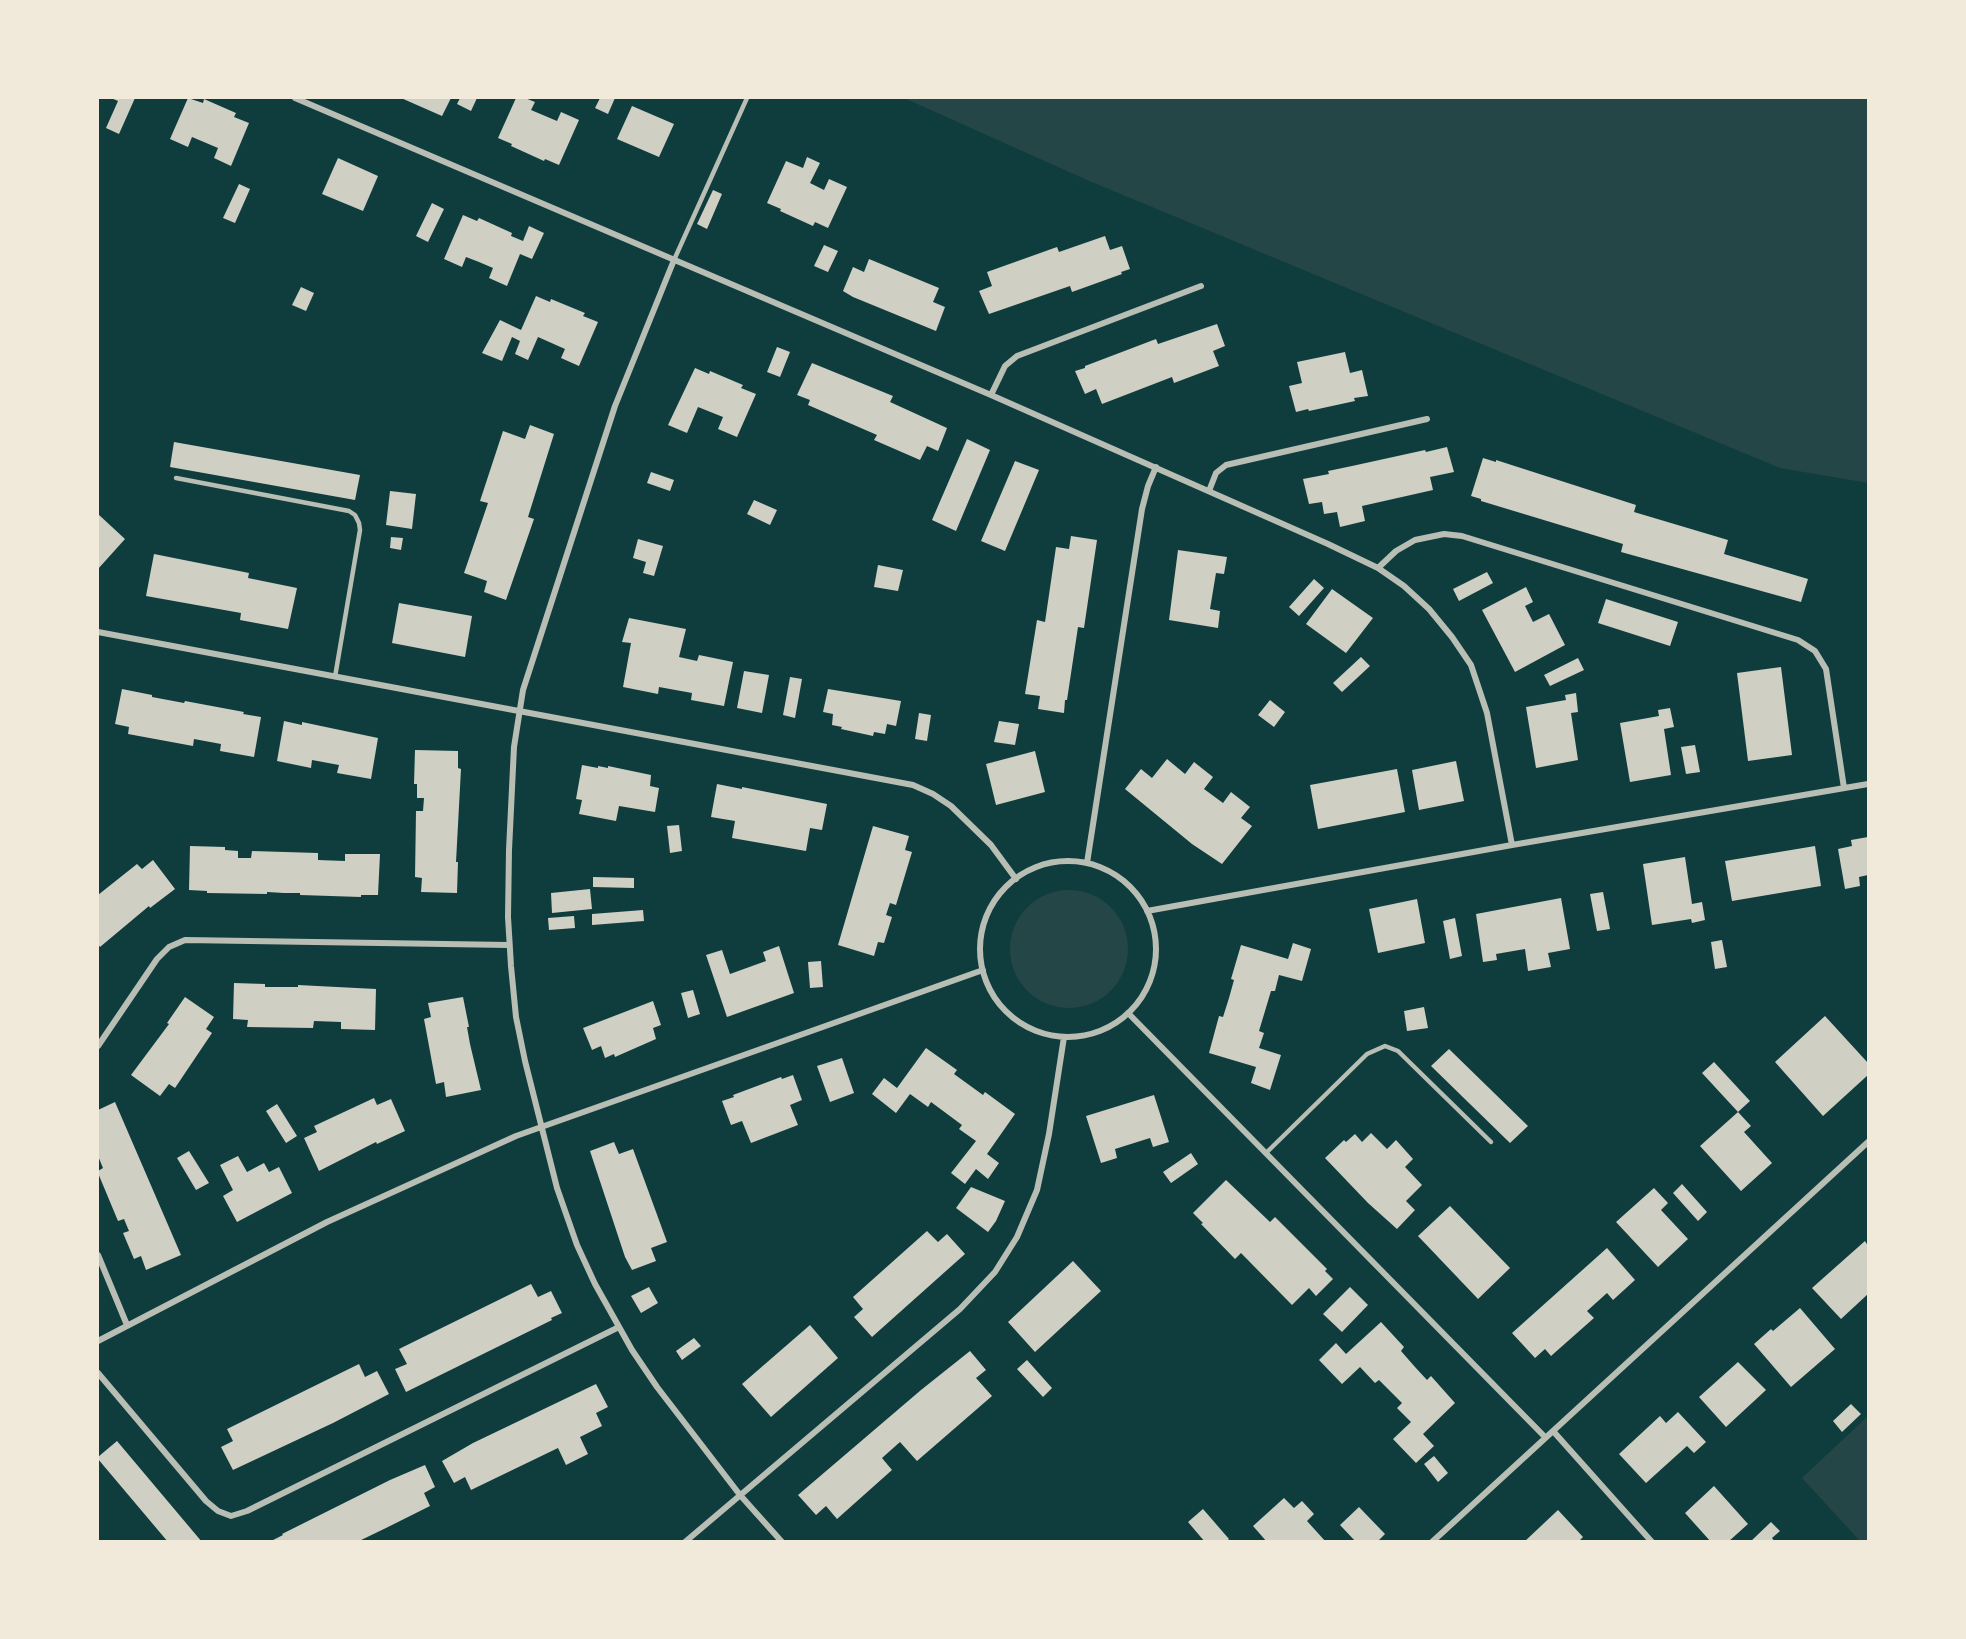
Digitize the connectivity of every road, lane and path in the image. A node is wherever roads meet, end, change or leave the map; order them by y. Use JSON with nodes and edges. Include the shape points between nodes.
{"nodes":[{"id":1,"x":295,"y":98,"type":"edge"},
{"id":2,"x":747,"y":98,"type":"edge"},
{"id":3,"x":674,"y":260,"type":"junction"},
{"id":4,"x":1202,"y":286,"type":"dead end"},
{"id":5,"x":991,"y":395,"type":"junction"},
{"id":6,"x":1427,"y":418,"type":"dead end"},
{"id":7,"x":1156,"y":467,"type":"junction"},
{"id":8,"x":176,"y":478,"type":"dead end"},
{"id":9,"x":1209,"y":491,"type":"junction"},
{"id":10,"x":1378,"y":568,"type":"junction"},
{"id":11,"x":98,"y":633,"type":"edge"},
{"id":12,"x":334,"y":677,"type":"junction"},
{"id":13,"x":519,"y":710,"type":"junction"},
{"id":14,"x":1869,"y":784,"type":"edge"},
{"id":15,"x":1844,"y":788,"type":"junction"},
{"id":16,"x":1512,"y":845,"type":"junction"},
{"id":17,"x":1087,"y":863,"type":"junction"},
{"id":18,"x":1016,"y":879,"type":"junction"},
{"id":19,"x":1147,"y":911,"type":"junction"},
{"id":20,"x":509,"y":945,"type":"junction"},
{"id":21,"x":983,"y":970,"type":"junction"},
{"id":22,"x":1128,"y":1013,"type":"junction"},
{"id":23,"x":1064,"y":1037,"type":"junction"},
{"id":24,"x":98,"y":1046,"type":"edge"},
{"id":25,"x":541,"y":1127,"type":"junction"},
{"id":26,"x":1491,"y":1142,"type":"dead end"},
{"id":27,"x":1869,"y":1142,"type":"edge"},
{"id":28,"x":1266,"y":1153,"type":"junction"},
{"id":29,"x":98,"y":1255,"type":"edge"},
{"id":30,"x":127,"y":1325,"type":"junction"},
{"id":31,"x":619,"y":1327,"type":"junction"},
{"id":32,"x":98,"y":1341,"type":"edge"},
{"id":33,"x":98,"y":1374,"type":"edge"},
{"id":34,"x":1553,"y":1431,"type":"junction"},
{"id":35,"x":1545,"y":1437,"type":"junction"},
{"id":36,"x":740,"y":1495,"type":"junction"},
{"id":37,"x":685,"y":1542,"type":"edge"},
{"id":38,"x":782,"y":1542,"type":"edge"},
{"id":39,"x":1432,"y":1542,"type":"edge"},
{"id":40,"x":1652,"y":1542,"type":"edge"}],
"edges":[{"from":1,"to":3,"type":"street"},
{"from":2,"to":3,"type":"lane"},
{"from":3,"to":5,"type":"street"},
{"from":3,"to":13,"type":"street","via":[[609,425]]},
{"from":4,"to":5,"type":"street","via":[[1017,356],[1005,366]]},
{"from":5,"to":7,"type":"street"},
{"from":6,"to":9,"type":"street","via":[[1226,465],[1216,473]]},
{"from":7,"to":9,"type":"street"},
{"from":7,"to":17,"type":"street","via":[[1142,509]]},
{"from":8,"to":12,"type":"lane","via":[[355,515],[360,530]]},
{"from":9,"to":10,"type":"street"},
{"from":10,"to":15,"type":"street","via":[[1415,540],[1444,534],[1462,536],[1798,640],[1815,651],[1826,669]]},
{"from":10,"to":16,"type":"street","via":[[1429,609],[1471,665],[1487,713]]},
{"from":11,"to":12,"type":"street"},
{"from":12,"to":13,"type":"street"},
{"from":13,"to":18,"type":"street","via":[[913,785],[951,806],[991,844]]},
{"from":13,"to":20,"type":"street","via":[[509,850]]},
{"from":14,"to":15,"type":"street"},
{"from":15,"to":16,"type":"street"},
{"from":16,"to":19,"type":"street"},
{"from":17,"to":18,"type":"street","via":[[1054,862]]},
{"from":17,"to":19,"type":"street","via":[[1122,880]]},
{"from":18,"to":21,"type":"street","via":[[998,897],[986,919],[980,944]]},
{"from":19,"to":22,"type":"street","via":[[1155,934],[1154,965],[1147,988]]},
{"from":20,"to":24,"type":"street","via":[[185,940],[157,959]]},
{"from":20,"to":25,"type":"street","via":[[516,1017]]},
{"from":21,"to":23,"type":"street","via":[[992,992],[1013,1017],[1041,1033]]},
{"from":21,"to":25,"type":"street"},
{"from":22,"to":23,"type":"street","via":[[1098,1032]]},
{"from":22,"to":28,"type":"street"},
{"from":23,"to":36,"type":"street","via":[[1050,1134],[1037,1190],[1017,1237],[995,1272],[960,1310]]},
{"from":25,"to":30,"type":"street","via":[[352,1209]]},
{"from":25,"to":31,"type":"street","via":[[577,1245]]},
{"from":26,"to":28,"type":"lane","via":[[1398,1051],[1385,1046],[1367,1054]]},
{"from":27,"to":34,"type":"street"},
{"from":28,"to":35,"type":"street"},
{"from":29,"to":30,"type":"street"},
{"from":30,"to":32,"type":"street"},
{"from":31,"to":33,"type":"street","via":[[231,1515],[206,1501]]},
{"from":31,"to":36,"type":"street","via":[[657,1387]]},
{"from":34,"to":35,"type":"street"},
{"from":34,"to":40,"type":"street"},
{"from":35,"to":39,"type":"street"},
{"from":36,"to":37,"type":"street"},
{"from":36,"to":38,"type":"street"}]}
